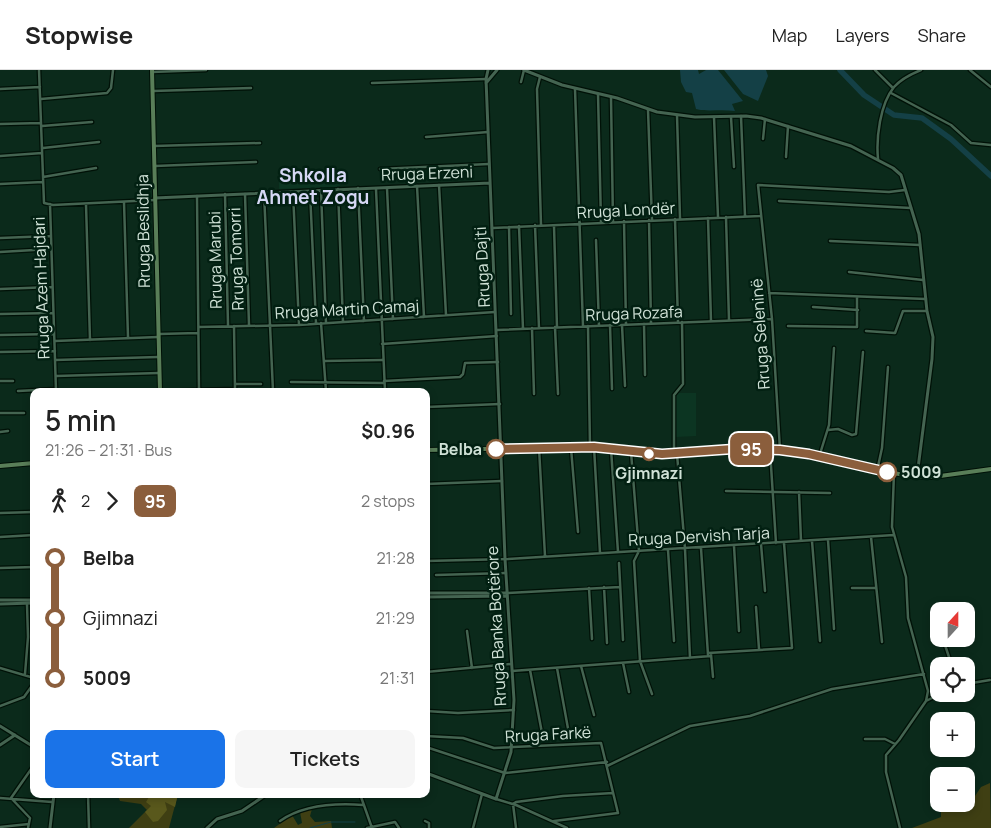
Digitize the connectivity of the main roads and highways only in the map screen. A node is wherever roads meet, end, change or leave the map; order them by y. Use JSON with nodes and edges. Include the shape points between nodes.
{"nodes":[{"id":1,"x":152,"y":71,"type":"edge"},
{"id":2,"x":160,"y":388,"type":"edge"},
{"id":3,"x":430,"y":450,"type":"edge"},
{"id":4,"x":30,"y":463,"type":"edge"},
{"id":5,"x":0,"y":466,"type":"edge"},
{"id":6,"x":991,"y":469,"type":"edge"}],
"edges":[{"from":1,"to":2,"type":"main road","name":"Rruga Beslidhja"},
{"from":3,"to":6,"type":"main road","via":[[592,447],[675,454],[733,449],[780,450],[876,471],[917,476]]},
{"from":4,"to":5,"type":"main road"}]}
